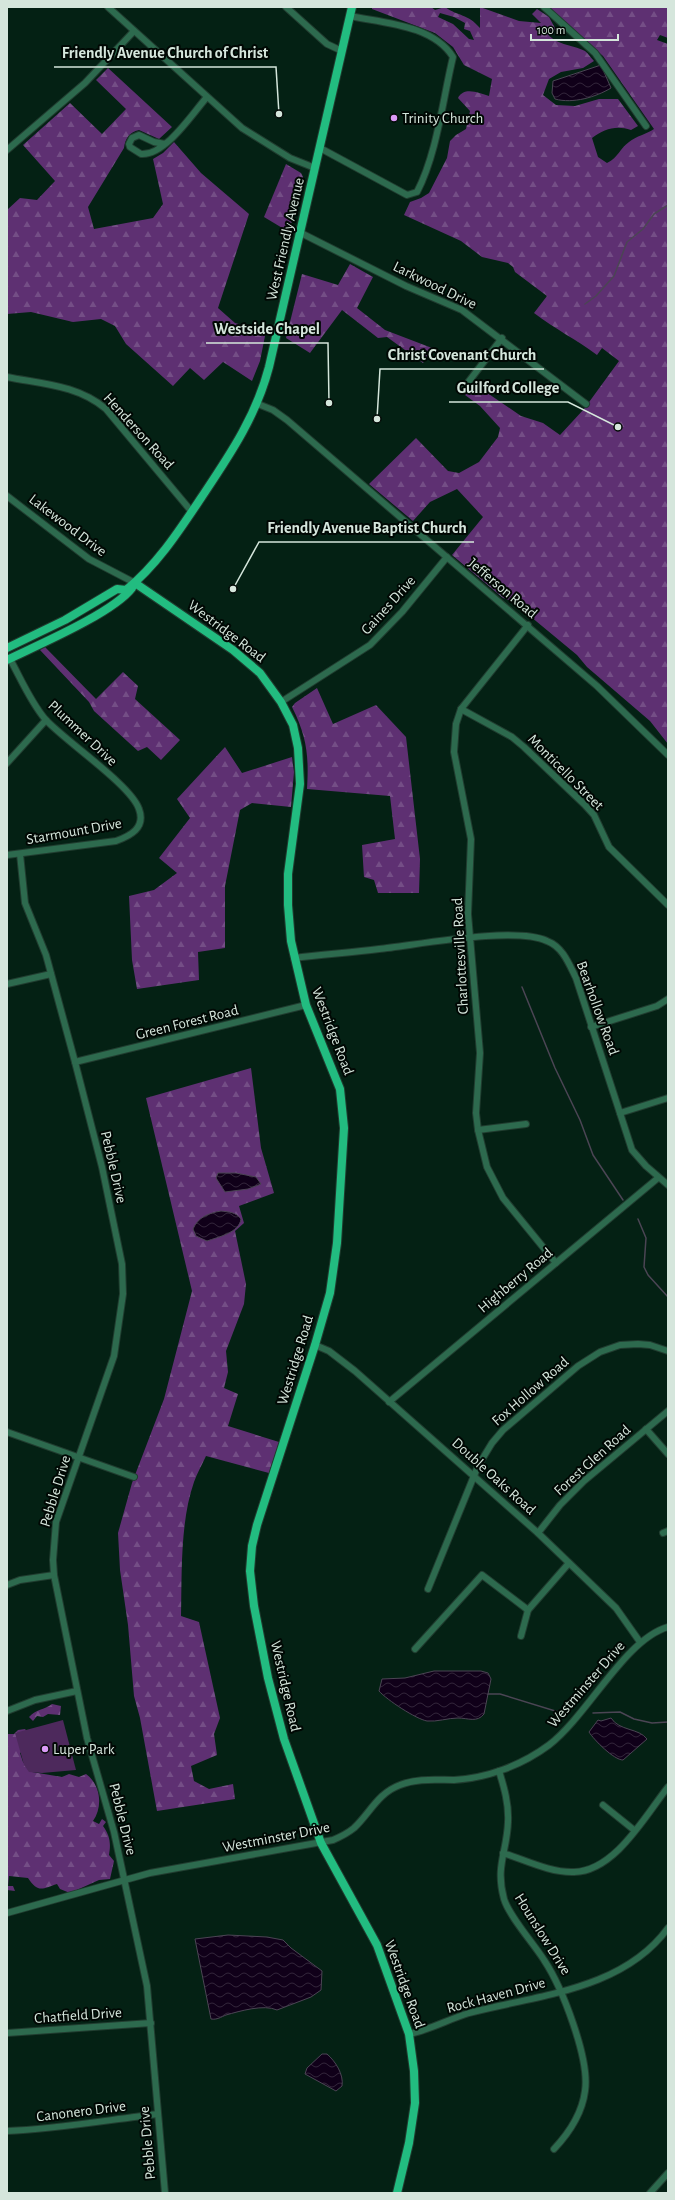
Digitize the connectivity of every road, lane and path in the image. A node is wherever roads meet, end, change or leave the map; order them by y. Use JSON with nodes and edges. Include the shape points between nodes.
{"nodes":[{"id":1,"x":108,"y":7,"type":"edge"},
{"id":2,"x":286,"y":7,"type":"edge"},
{"id":3,"x":352,"y":7,"type":"edge"},
{"id":4,"x":544,"y":7,"type":"edge"},
{"id":5,"x":350,"y":16,"type":"junction"},
{"id":6,"x":134,"y":31,"type":"junction"},
{"id":7,"x":342,"y":50,"type":"junction"},
{"id":8,"x":207,"y":97,"type":"junction"},
{"id":9,"x":646,"y":126,"type":"dead end"},
{"id":10,"x":165,"y":144,"type":"junction"},
{"id":11,"x":320,"y":148,"type":"junction"},
{"id":12,"x":7,"y":150,"type":"edge"},
{"id":13,"x":315,"y":168,"type":"junction"},
{"id":14,"x":301,"y":233,"type":"junction"},
{"id":15,"x":502,"y":338,"type":"junction"},
{"id":16,"x":7,"y":377,"type":"edge"},
{"id":17,"x":463,"y":389,"type":"dead end"},
{"id":18,"x":258,"y":404,"type":"junction"},
{"id":19,"x":586,"y":404,"type":"dead end"},
{"id":20,"x":7,"y":496,"type":"edge"},
{"id":21,"x":192,"y":512,"type":"junction"},
{"id":22,"x":447,"y":557,"type":"junction"},
{"id":23,"x":135,"y":583,"type":"junction"},
{"id":24,"x":528,"y":626,"type":"junction"},
{"id":25,"x":7,"y":648,"type":"edge"},
{"id":26,"x":8,"y":659,"type":"edge"},
{"id":27,"x":282,"y":702,"type":"junction"},
{"id":28,"x":461,"y":709,"type":"junction"},
{"id":29,"x":46,"y":720,"type":"junction"},
{"id":30,"x":668,"y":755,"type":"edge"},
{"id":31,"x":7,"y":763,"type":"edge"},
{"id":32,"x":139,"y":823,"type":"joint"},
{"id":33,"x":20,"y":854,"type":"junction"},
{"id":34,"x":7,"y":855,"type":"edge"},
{"id":35,"x":668,"y":905,"type":"edge"},
{"id":36,"x":469,"y":938,"type":"junction"},
{"id":37,"x":294,"y":958,"type":"junction"},
{"id":38,"x":51,"y":974,"type":"junction"},
{"id":39,"x":7,"y":984,"type":"edge"},
{"id":40,"x":668,"y":998,"type":"edge"},
{"id":41,"x":306,"y":1005,"type":"junction"},
{"id":42,"x":592,"y":1027,"type":"junction"},
{"id":43,"x":75,"y":1062,"type":"junction"},
{"id":44,"x":668,"y":1098,"type":"edge"},
{"id":45,"x":620,"y":1113,"type":"junction"},
{"id":46,"x":526,"y":1124,"type":"dead end"},
{"id":47,"x":478,"y":1130,"type":"junction"},
{"id":48,"x":658,"y":1178,"type":"junction"},
{"id":49,"x":668,"y":1185,"type":"edge"},
{"id":50,"x":556,"y":1263,"type":"junction"},
{"id":51,"x":315,"y":1345,"type":"junction"},
{"id":52,"x":668,"y":1351,"type":"edge"},
{"id":53,"x":389,"y":1402,"type":"junction"},
{"id":54,"x":668,"y":1411,"type":"edge"},
{"id":55,"x":646,"y":1429,"type":"junction"},
{"id":56,"x":7,"y":1432,"type":"edge"},
{"id":57,"x":668,"y":1454,"type":"edge"},
{"id":58,"x":79,"y":1457,"type":"junction"},
{"id":59,"x":474,"y":1476,"type":"junction"},
{"id":60,"x":134,"y":1477,"type":"dead end"},
{"id":61,"x":538,"y":1532,"type":"junction"},
{"id":62,"x":569,"y":1563,"type":"junction"},
{"id":63,"x":54,"y":1575,"type":"junction"},
{"id":64,"x":7,"y":1585,"type":"edge"},
{"id":65,"x":428,"y":1589,"type":"dead end"},
{"id":66,"x":528,"y":1610,"type":"junction"},
{"id":67,"x":668,"y":1627,"type":"edge"},
{"id":68,"x":521,"y":1636,"type":"dead end"},
{"id":69,"x":640,"y":1642,"type":"junction"},
{"id":70,"x":415,"y":1649,"type":"dead end"},
{"id":71,"x":77,"y":1691,"type":"junction"},
{"id":72,"x":7,"y":1711,"type":"edge"},
{"id":73,"x":499,"y":1771,"type":"junction"},
{"id":74,"x":668,"y":1787,"type":"edge"},
{"id":75,"x":603,"y":1805,"type":"dead end"},
{"id":76,"x":634,"y":1830,"type":"junction"},
{"id":77,"x":321,"y":1843,"type":"junction"},
{"id":78,"x":503,"y":1853,"type":"junction"},
{"id":79,"x":124,"y":1880,"type":"junction"},
{"id":80,"x":7,"y":1913,"type":"edge"},
{"id":81,"x":667,"y":1932,"type":"edge"},
{"id":82,"x":562,"y":1991,"type":"junction"},
{"id":83,"x":151,"y":2023,"type":"junction"},
{"id":84,"x":7,"y":2033,"type":"edge"},
{"id":85,"x":409,"y":2034,"type":"junction"},
{"id":86,"x":158,"y":2114,"type":"junction"},
{"id":87,"x":7,"y":2131,"type":"edge"},
{"id":88,"x":554,"y":2149,"type":"dead end"},
{"id":89,"x":668,"y":2173,"type":"edge"},
{"id":90,"x":164,"y":2193,"type":"edge"},
{"id":91,"x":397,"y":2193,"type":"edge"},
{"id":92,"x":650,"y":2193,"type":"edge"}],
"edges":[{"from":1,"to":6,"type":"street"},
{"from":2,"to":7,"type":"street","via":[[327,44]]},
{"from":3,"to":5,"type":"main road","name":"West Friendly Avenue"},
{"from":4,"to":9,"type":"street","via":[[594,53]]},
{"from":5,"to":7,"type":"main road","name":"West Friendly Avenue"},
{"from":5,"to":11,"type":"street","via":[[418,31],[431,36],[448,49],[453,57],[443,106],[417,192],[407,195]]},
{"from":6,"to":8,"type":"street"},
{"from":6,"to":12,"type":"street","via":[[85,83]]},
{"from":7,"to":11,"type":"main road","name":"West Friendly Avenue"},
{"from":8,"to":10,"type":"street"},
{"from":8,"to":13,"type":"street","via":[[234,122],[265,144]]},
{"from":10,"to":10,"type":"street","via":[[156,152],[145,154],[137,152],[129,144],[132,138],[139,135]]},
{"from":11,"to":13,"type":"main road","name":"West Friendly Avenue"},
{"from":13,"to":14,"type":"main road","name":"West Friendly Avenue"},
{"from":14,"to":15,"type":"street","name":"Larkwood Drive","via":[[406,286],[462,310]]},
{"from":14,"to":18,"type":"main road","name":"West Friendly Avenue","via":[[270,367]]},
{"from":15,"to":17,"type":"street"},
{"from":15,"to":19,"type":"street","name":"Larkwood Drive"},
{"from":16,"to":21,"type":"street","name":"Henderson Road","via":[[67,389],[96,401]]},
{"from":18,"to":21,"type":"main road","name":"West Friendly Avenue","via":[[238,443]]},
{"from":18,"to":22,"type":"street","name":"Jefferson Road","via":[[287,420]]},
{"from":20,"to":23,"type":"street","name":"Lakewood Drive","via":[[89,559]]},
{"from":21,"to":23,"type":"main road","name":"West Friendly Avenue","via":[[157,560]]},
{"from":22,"to":24,"type":"street","name":"Jefferson Road"},
{"from":22,"to":27,"type":"street","name":"Gaines Drive","via":[[402,612],[370,645]]},
{"from":23,"to":25,"type":"main road","name":"West Friendly Avenue","via":[[126,590],[117,589],[65,620]]},
{"from":23,"to":26,"type":"main road","name":"West Friendly Avenue","via":[[126,596],[108,609]]},
{"from":23,"to":27,"type":"main road","name":"Westridge Road","via":[[248,661],[267,680]]},
{"from":24,"to":28,"type":"street","name":"Charlottesville Road"},
{"from":24,"to":30,"type":"street","name":"Jefferson Road","via":[[597,686]]},
{"from":26,"to":29,"type":"street","name":"Plummer Drive","via":[[33,704]]},
{"from":27,"to":37,"type":"main road","name":"Westridge Road","via":[[293,726],[301,769],[288,874],[288,905]]},
{"from":28,"to":35,"type":"street","name":"Monticello Street","via":[[512,737],[535,757],[594,815],[609,847]]},
{"from":28,"to":36,"type":"street","name":"Charlottesville Road","via":[[456,724],[454,752],[470,839]]},
{"from":29,"to":31,"type":"street"},
{"from":29,"to":32,"type":"street","name":"Plummer Drive","via":[[128,792],[140,809]]},
{"from":32,"to":33,"type":"street","name":"Starmount Drive","via":[[130,836],[116,841]]},
{"from":33,"to":34,"type":"street","name":"Starmount Drive"},
{"from":33,"to":38,"type":"street","name":"Pebble Drive","via":[[25,903]]},
{"from":36,"to":37,"type":"street","name":"Bearhollow Road"},
{"from":36,"to":42,"type":"street","name":"Bearhollow Road","via":[[518,935],[536,937],[556,946],[564,955],[576,978]]},
{"from":36,"to":47,"type":"street","name":"Charlottesville Road","via":[[480,1053],[476,1113]]},
{"from":37,"to":41,"type":"main road","name":"Westridge Road"},
{"from":38,"to":39,"type":"street"},
{"from":38,"to":43,"type":"street","name":"Pebble Drive"},
{"from":40,"to":42,"type":"street","via":[[657,1006]]},
{"from":41,"to":43,"type":"street","name":"Green Forest Road"},
{"from":41,"to":51,"type":"main road","name":"Westridge Road","via":[[336,1078],[344,1113],[335,1259],[330,1293]]},
{"from":42,"to":45,"type":"street","name":"Bearhollow Road"},
{"from":43,"to":58,"type":"street","name":"Pebble Drive","via":[[115,1225],[122,1264],[123,1294],[114,1356]]},
{"from":44,"to":45,"type":"street"},
{"from":45,"to":48,"type":"street","name":"Bearhollow Road","via":[[632,1150]]},
{"from":46,"to":47,"type":"street"},
{"from":47,"to":50,"type":"street","name":"Charlottesville Road","via":[[486,1166],[503,1198]]},
{"from":48,"to":49,"type":"street","name":"Bearhollow Road"},
{"from":48,"to":50,"type":"street","name":"Highberry Road"},
{"from":50,"to":53,"type":"street","name":"Highberry Road"},
{"from":51,"to":53,"type":"street","name":"Double Oaks Road","via":[[329,1351],[355,1371]]},
{"from":51,"to":77,"type":"main road","name":"Westridge Road","via":[[257,1525],[250,1571],[254,1606],[284,1739]]},
{"from":52,"to":59,"type":"street","name":"Fox Hollow Road","via":[[650,1345],[620,1345],[589,1357],[503,1430],[492,1443]]},
{"from":53,"to":59,"type":"street","name":"Double Oaks Road"},
{"from":54,"to":55,"type":"street","name":"Forest Glen Road"},
{"from":55,"to":57,"type":"street"},
{"from":55,"to":61,"type":"street","name":"Forest Glen Road","via":[[579,1486]]},
{"from":56,"to":58,"type":"street"},
{"from":58,"to":60,"type":"street"},
{"from":58,"to":63,"type":"street","name":"Pebble Drive","via":[[56,1522]]},
{"from":59,"to":61,"type":"street","name":"Double Oaks Road"},
{"from":59,"to":65,"type":"street","name":"Fox Hollow Road"},
{"from":61,"to":62,"type":"street","name":"Double Oaks Road"},
{"from":62,"to":66,"type":"street"},
{"from":62,"to":69,"type":"street","name":"Double Oaks Road","via":[[616,1608]]},
{"from":63,"to":64,"type":"street","via":[[20,1580]]},
{"from":63,"to":71,"type":"street","name":"Pebble Drive"},
{"from":66,"to":68,"type":"street"},
{"from":66,"to":70,"type":"street","via":[[482,1575]]},
{"from":67,"to":69,"type":"street","name":"Westminster Drive"},
{"from":69,"to":73,"type":"street","name":"Westminster Drive","via":[[560,1736],[529,1758]]},
{"from":71,"to":72,"type":"street","via":[[35,1700]]},
{"from":71,"to":79,"type":"street","name":"Pebble Drive"},
{"from":73,"to":77,"type":"street","name":"Westminster Drive","via":[[470,1778],[419,1780],[401,1784],[383,1795],[350,1831]]},
{"from":73,"to":78,"type":"street","name":"Hounslow Drive","via":[[505,1788],[508,1821]]},
{"from":74,"to":76,"type":"street"},
{"from":75,"to":76,"type":"street"},
{"from":76,"to":78,"type":"street","via":[[608,1860],[584,1871],[557,1870]]},
{"from":77,"to":79,"type":"street","name":"Westminster Drive","via":[[150,1873]]},
{"from":77,"to":85,"type":"main road","name":"Westridge Road","via":[[377,1945]]},
{"from":78,"to":82,"type":"street","name":"Hounslow Drive","via":[[500,1865],[505,1901],[553,1972]]},
{"from":79,"to":80,"type":"street","name":"Westminster Drive"},
{"from":79,"to":83,"type":"street","name":"Pebble Drive","via":[[147,1986]]},
{"from":81,"to":82,"type":"street","name":"Rock Haven Drive","via":[[646,1952],[618,1971],[600,1980]]},
{"from":82,"to":85,"type":"street","name":"Rock Haven Drive","via":[[470,2013]]},
{"from":82,"to":88,"type":"street","name":"Hounslow Drive","via":[[584,2063],[586,2090],[576,2121]]},
{"from":83,"to":84,"type":"street","name":"Chatfield Drive"},
{"from":83,"to":86,"type":"street","name":"Pebble Drive"},
{"from":85,"to":91,"type":"main road","name":"Westridge Road","via":[[415,2103]]},
{"from":86,"to":87,"type":"street","name":"Canonero Drive","via":[[44,2129]]},
{"from":86,"to":90,"type":"street","name":"Pebble Drive"},
{"from":89,"to":92,"type":"street"}]}
